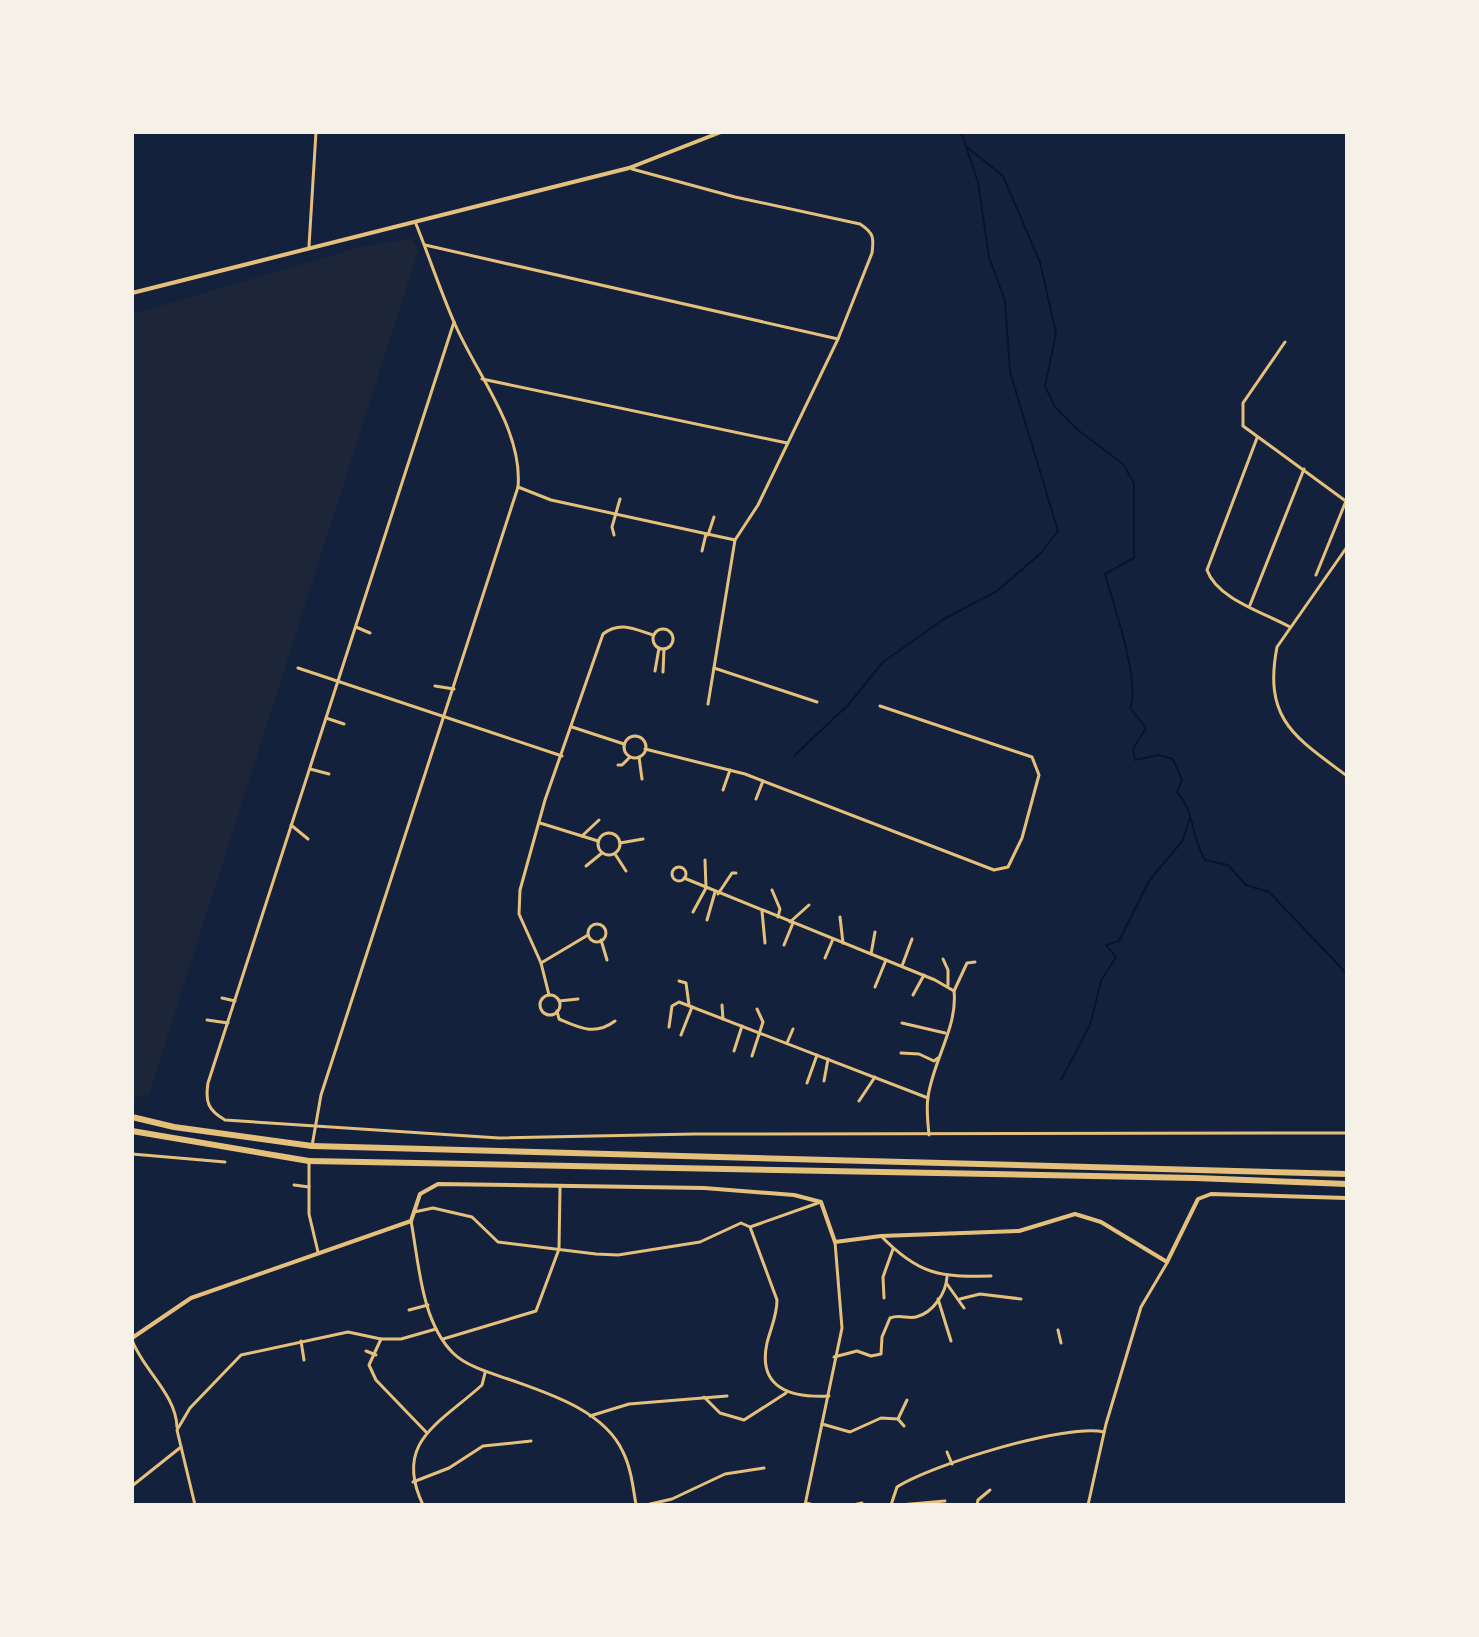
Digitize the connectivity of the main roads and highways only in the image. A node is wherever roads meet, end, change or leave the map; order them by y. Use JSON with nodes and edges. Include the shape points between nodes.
{"nodes":[{"id":1,"x":132,"y":1117,"type":"edge"},
{"id":2,"x":132,"y":1131,"type":"edge"},
{"id":3,"x":1347,"y":1174,"type":"edge"},
{"id":4,"x":1347,"y":1184,"type":"edge"}],
"edges":[{"from":1,"to":3,"type":"highway","via":[[312,1146]]},
{"from":2,"to":4,"type":"highway","via":[[309,1161]]}]}
